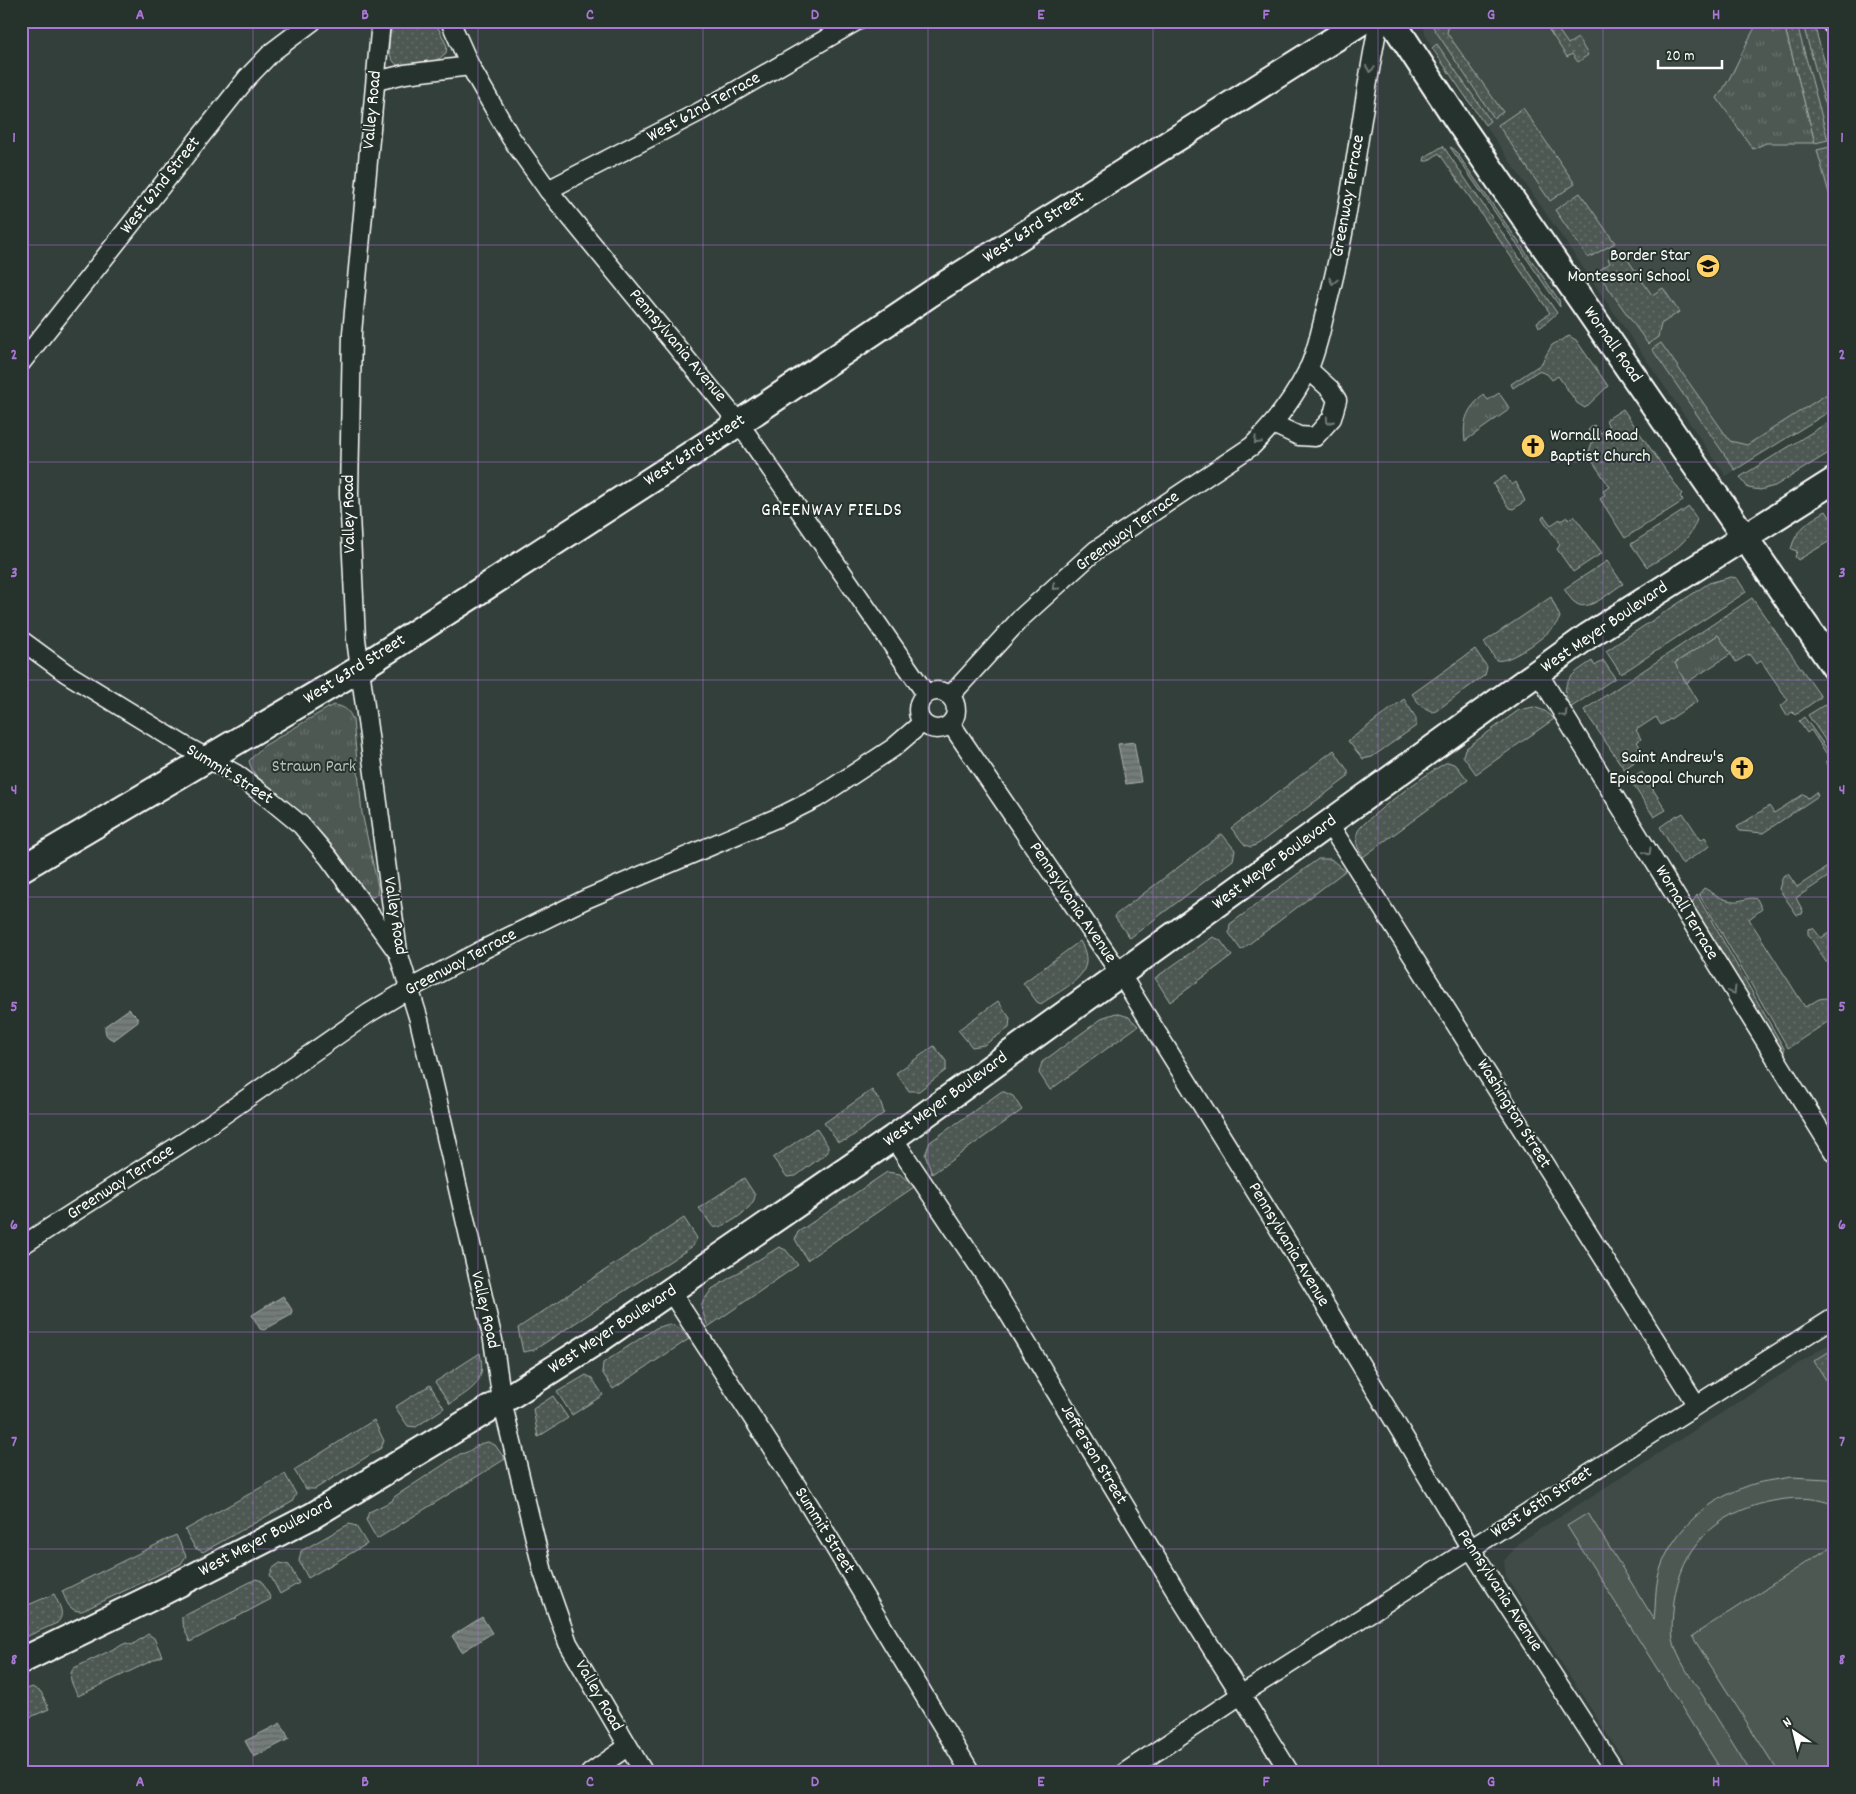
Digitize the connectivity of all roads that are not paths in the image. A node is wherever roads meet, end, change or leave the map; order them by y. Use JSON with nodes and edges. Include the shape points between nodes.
{"nodes":[{"id":1,"x":313,"y":21,"type":"edge"},
{"id":2,"x":381,"y":21,"type":"edge"},
{"id":3,"x":450,"y":21,"type":"edge"},
{"id":4,"x":857,"y":21,"type":"edge"},
{"id":5,"x":1363,"y":21,"type":"edge"},
{"id":6,"x":1379,"y":21,"type":"edge"},
{"id":7,"x":1392,"y":21,"type":"edge"},
{"id":8,"x":470,"y":66,"type":"junction"},
{"id":9,"x":376,"y":81,"type":"junction"},
{"id":10,"x":548,"y":190,"type":"junction"},
{"id":11,"x":21,"y":363,"type":"edge"},
{"id":12,"x":1308,"y":369,"type":"junction"},
{"id":13,"x":739,"y":422,"type":"junction"},
{"id":14,"x":1273,"y":424,"type":"junction"},
{"id":15,"x":1835,"y":480,"type":"edge"},
{"id":16,"x":1744,"y":536,"type":"junction"},
{"id":17,"x":21,"y":640,"type":"edge"},
{"id":18,"x":1835,"y":668,"type":"edge"},
{"id":19,"x":360,"y":669,"type":"junction"},
{"id":20,"x":1538,"y":673,"type":"junction"},
{"id":21,"x":926,"y":694,"type":"junction"},
{"id":22,"x":950,"y":696,"type":"junction"},
{"id":23,"x":922,"y":723,"type":"junction"},
{"id":24,"x":951,"y":724,"type":"junction"},
{"id":25,"x":211,"y":759,"type":"junction"},
{"id":26,"x":1329,"y":824,"type":"junction"},
{"id":27,"x":21,"y":869,"type":"edge"},
{"id":28,"x":398,"y":952,"type":"junction"},
{"id":29,"x":1121,"y":975,"type":"junction"},
{"id":30,"x":410,"y":989,"type":"junction"},
{"id":31,"x":893,"y":1138,"type":"junction"},
{"id":32,"x":1835,"y":1154,"type":"edge"},
{"id":33,"x":21,"y":1246,"type":"edge"},
{"id":34,"x":671,"y":1292,"type":"junction"},
{"id":35,"x":1835,"y":1317,"type":"edge"},
{"id":36,"x":502,"y":1402,"type":"junction"},
{"id":37,"x":1696,"y":1404,"type":"junction"},
{"id":38,"x":1471,"y":1549,"type":"junction"},
{"id":39,"x":21,"y":1661,"type":"edge"},
{"id":40,"x":1242,"y":1694,"type":"junction"},
{"id":41,"x":627,"y":1747,"type":"junction"},
{"id":42,"x":590,"y":1773,"type":"edge"},
{"id":43,"x":644,"y":1773,"type":"edge"},
{"id":44,"x":972,"y":1773,"type":"edge"},
{"id":45,"x":1124,"y":1773,"type":"edge"},
{"id":46,"x":1290,"y":1773,"type":"edge"},
{"id":47,"x":1616,"y":1773,"type":"edge"}],
"edges":[{"from":1,"to":11,"type":"street","name":"West 62nd Street","via":[[272,52],[247,78]]},
{"from":2,"to":9,"type":"street","name":"Valley Road"},
{"from":3,"to":8,"type":"street","name":"Pennsylvania Avenue"},
{"from":4,"to":10,"type":"street","name":"West 62nd Terrace","via":[[701,111]]},
{"from":5,"to":13,"type":"main road","name":"West 63rd Street","via":[[944,285]]},
{"from":6,"to":12,"type":"street","name":"Greenway Terrace","one_way":true,"via":[[1355,172],[1335,271]]},
{"from":7,"to":16,"type":"main road","name":"Wornall Road","via":[[1464,131]]},
{"from":8,"to":9,"type":"street"},
{"from":8,"to":10,"type":"street","name":"Pennsylvania Avenue","via":[[511,138]]},
{"from":9,"to":19,"type":"street","name":"Valley Road","via":[[350,376],[349,494],[353,610]]},
{"from":10,"to":13,"type":"street","name":"Pennsylvania Avenue"},
{"from":12,"to":14,"type":"street","name":"Greenway Terrace"},
{"from":12,"to":14,"type":"street","one_way":true,"via":[[1337,400],[1332,418],[1315,437],[1299,436]]},
{"from":13,"to":19,"type":"main road","name":"West 63rd Street"},
{"from":13,"to":21,"type":"street","name":"Pennsylvania Avenue"},
{"from":14,"to":22,"type":"street","name":"Greenway Terrace","one_way":true,"via":[[1252,446],[1230,462],[1096,550],[1021,618]]},
{"from":15,"to":16,"type":"main road","name":"West Meyer Boulevard"},
{"from":16,"to":18,"type":"main road","name":"Wornall Road"},
{"from":16,"to":20,"type":"main road","name":"West Meyer Boulevard","via":[[1588,636]]},
{"from":17,"to":25,"type":"street","name":"Summit Street","via":[[66,673]]},
{"from":19,"to":25,"type":"main road","name":"West 63rd Street"},
{"from":19,"to":28,"type":"street","name":"Valley Road"},
{"from":20,"to":26,"type":"main road","name":"West Meyer Boulevard"},
{"from":20,"to":32,"type":"street","name":"Wornall Terrace","one_way":true},
{"from":21,"to":22,"type":"street","via":[[939,691]]},
{"from":21,"to":23,"type":"street","via":[[918,711]]},
{"from":22,"to":24,"type":"street","via":[[956,707]]},
{"from":23,"to":24,"type":"street","via":[[933,729],[946,728]]},
{"from":23,"to":30,"type":"street","name":"Greenway Terrace","via":[[893,748],[817,798],[586,899]]},
{"from":24,"to":29,"type":"street","name":"Pennsylvania Avenue"},
{"from":25,"to":27,"type":"main road","name":"West 63rd Street"},
{"from":25,"to":28,"type":"street","name":"Summit Street","via":[[301,824]]},
{"from":26,"to":29,"type":"main road","name":"West Meyer Boulevard"},
{"from":26,"to":37,"type":"street","name":"Washington Street"},
{"from":28,"to":30,"type":"street","name":"Valley Road"},
{"from":29,"to":31,"type":"main road","name":"West Meyer Boulevard"},
{"from":29,"to":38,"type":"street","name":"Pennsylvania Avenue","via":[[1292,1250]]},
{"from":30,"to":33,"type":"street","name":"Greenway Terrace","via":[[369,1013],[181,1144]]},
{"from":30,"to":36,"type":"street","name":"Valley Road","via":[[492,1340]]},
{"from":31,"to":34,"type":"main road","name":"West Meyer Boulevard"},
{"from":31,"to":40,"type":"street","name":"Jefferson Street","via":[[994,1289]]},
{"from":34,"to":36,"type":"main road","name":"West Meyer Boulevard"},
{"from":34,"to":44,"type":"street","name":"Summit Street","via":[[810,1506]]},
{"from":35,"to":37,"type":"street","name":"West 65th Street"},
{"from":36,"to":39,"type":"main road","name":"West Meyer Boulevard","via":[[280,1533]]},
{"from":36,"to":41,"type":"street","name":"Valley Road","via":[[543,1572],[557,1616],[584,1672]]},
{"from":37,"to":38,"type":"street","name":"West 65th Street"},
{"from":38,"to":40,"type":"street","name":"West 65th Street"},
{"from":38,"to":47,"type":"street","name":"Pennsylvania Avenue"},
{"from":40,"to":45,"type":"street","name":"West 65th Street"},
{"from":40,"to":46,"type":"street","name":"Jefferson Street"},
{"from":41,"to":42,"type":"street"},
{"from":41,"to":43,"type":"street","name":"Valley Road"}]}
